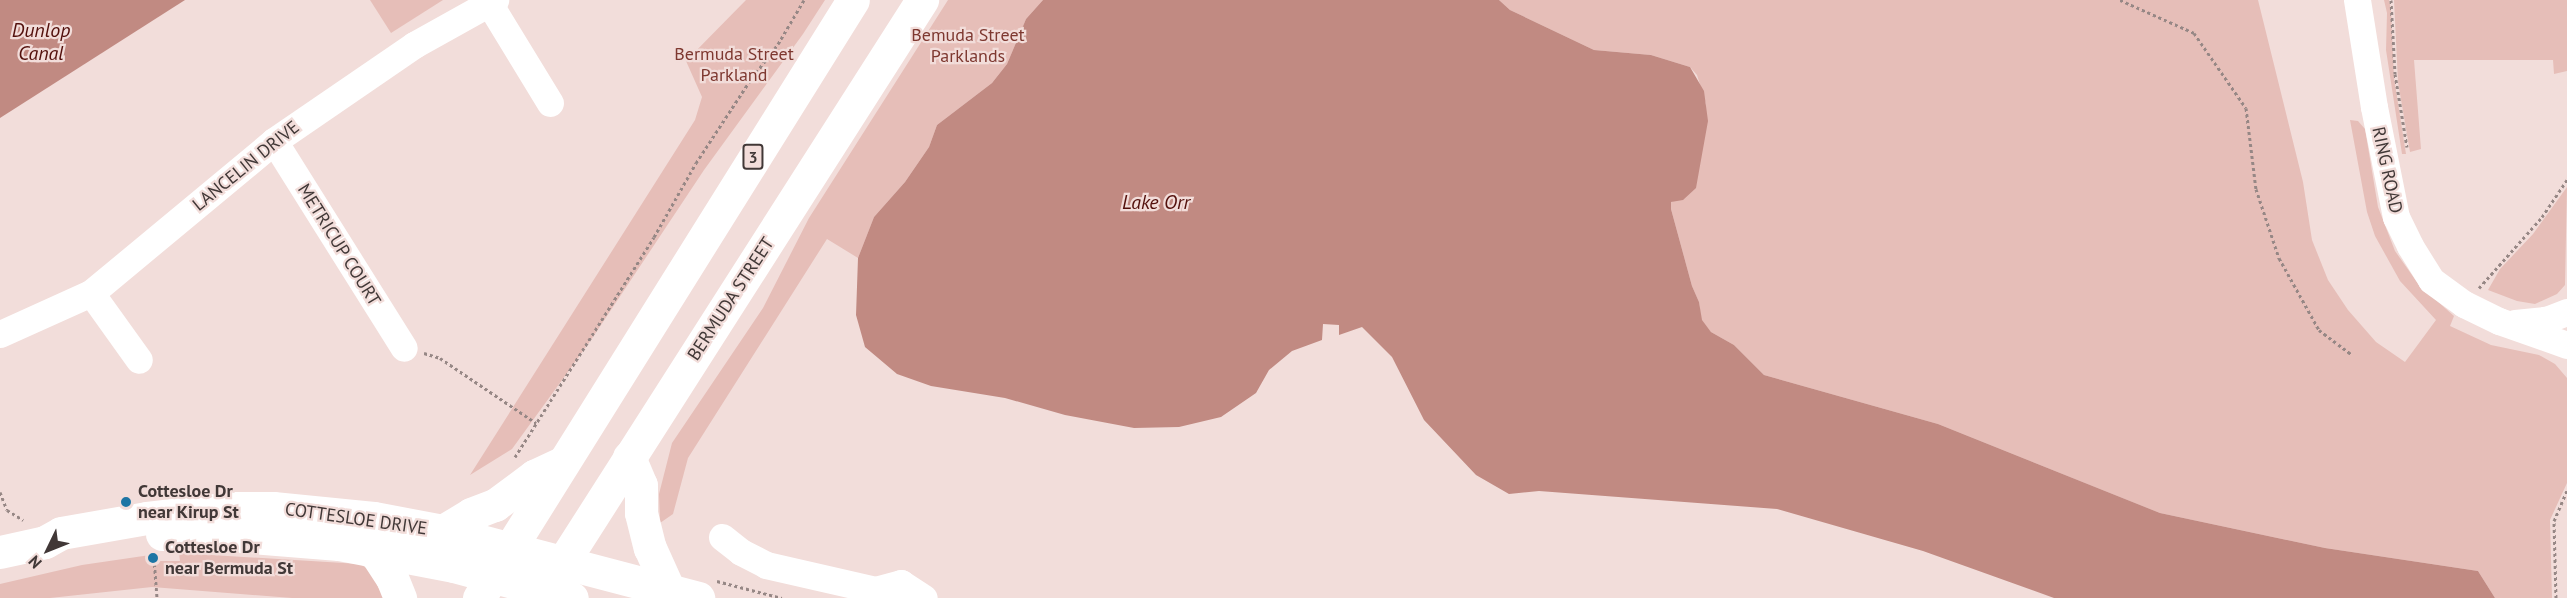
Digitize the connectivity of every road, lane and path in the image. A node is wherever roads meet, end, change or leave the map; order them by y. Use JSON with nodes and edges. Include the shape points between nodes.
{"nodes":[{"id":1,"x":804,"y":0,"type":"edge"},
{"id":2,"x":853,"y":0,"type":"edge"},
{"id":3,"x":922,"y":0,"type":"edge"},
{"id":4,"x":2120,"y":0,"type":"edge"},
{"id":5,"x":2357,"y":0,"type":"edge"},
{"id":6,"x":2391,"y":0,"type":"edge"},
{"id":7,"x":492,"y":2,"type":"edge"},
{"id":8,"x":550,"y":103,"type":"dead end"},
{"id":9,"x":274,"y":141,"type":"junction"},
{"id":10,"x":2407,"y":152,"type":"dead end"},
{"id":11,"x":2567,"y":180,"type":"edge"},
{"id":12,"x":2486,"y":292,"type":"dead end"},
{"id":13,"x":91,"y":293,"type":"junction"},
{"id":14,"x":2567,"y":312,"type":"edge"},
{"id":15,"x":2508,"y":324,"type":"junction"},
{"id":16,"x":0,"y":334,"type":"edge"},
{"id":17,"x":2567,"y":345,"type":"edge"},
{"id":18,"x":405,"y":348,"type":"joint"},
{"id":19,"x":2350,"y":354,"type":"dead end"},
{"id":20,"x":139,"y":360,"type":"dead end"},
{"id":21,"x":536,"y":423,"type":"junction"},
{"id":22,"x":629,"y":457,"type":"junction"},
{"id":23,"x":512,"y":461,"type":"dead end"},
{"id":24,"x":564,"y":462,"type":"junction"},
{"id":25,"x":2567,"y":491,"type":"edge"},
{"id":26,"x":0,"y":492,"type":"edge"},
{"id":27,"x":37,"y":531,"type":"junction"},
{"id":28,"x":442,"y":531,"type":"junction"},
{"id":29,"x":722,"y":537,"type":"dead end"},
{"id":30,"x":511,"y":548,"type":"junction"},
{"id":31,"x":374,"y":549,"type":"junction"},
{"id":32,"x":0,"y":552,"type":"edge"},
{"id":33,"x":154,"y":557,"type":"dead end"},
{"id":34,"x":563,"y":562,"type":"junction"},
{"id":35,"x":486,"y":587,"type":"edge"},
{"id":36,"x":693,"y":589,"type":"edge"},
{"id":37,"x":553,"y":595,"type":"edge"},
{"id":38,"x":157,"y":598,"type":"edge"},
{"id":39,"x":400,"y":598,"type":"edge"},
{"id":40,"x":782,"y":598,"type":"edge"},
{"id":41,"x":924,"y":598,"type":"edge"},
{"id":42,"x":2556,"y":598,"type":"edge"}],
"edges":[{"from":1,"to":21,"type":"path","via":[[696,163],[654,237]]},
{"from":2,"to":24,"type":"main road","number":"3"},
{"from":3,"to":22,"type":"main road","name":"BERMUDA STREET"},
{"from":4,"to":19,"type":"path","via":[[2194,33],[2246,108],[2256,189],[2279,258],[2319,330]]},
{"from":5,"to":15,"type":"street","name":"RING ROAD","via":[[2396,217],[2431,280],[2464,304]]},
{"from":6,"to":10,"type":"path","via":[[2395,74]]},
{"from":7,"to":8,"type":"street"},
{"from":7,"to":9,"type":"street","name":"LANCELIN DRIVE","via":[[414,45]]},
{"from":9,"to":13,"type":"street","name":"LANCELIN DRIVE"},
{"from":9,"to":18,"type":"street","name":"METRICUP COURT"},
{"from":11,"to":12,"type":"path","via":[[2542,217],[2478,289]]},
{"from":13,"to":16,"type":"street","name":"LANCELIN DRIVE"},
{"from":13,"to":20,"type":"street"},
{"from":14,"to":15,"type":"street","via":[[2546,320]]},
{"from":15,"to":17,"type":"street","name":"RING ROAD"},
{"from":18,"to":21,"type":"path","via":[[440,358]]},
{"from":21,"to":23,"type":"path"},
{"from":22,"to":34,"type":"main road","name":"BERMUDA STREET"},
{"from":22,"to":36,"type":"main road","via":[[641,485],[641,513],[650,548]]},
{"from":24,"to":28,"type":"main road","via":[[534,476],[495,505]]},
{"from":24,"to":30,"type":"main road","number":"3"},
{"from":25,"to":42,"type":"path","via":[[2554,521]]},
{"from":26,"to":27,"type":"path","via":[[7,510]]},
{"from":27,"to":28,"type":"main road","name":"COTTESLOE DRIVE","via":[[62,533],[178,513],[250,507],[345,514]]},
{"from":27,"to":31,"type":"main road","name":"COTTESLOE DRIVE","via":[[63,547],[187,533]]},
{"from":27,"to":32,"type":"main road","name":"COTTESLOE DRIVE"},
{"from":28,"to":30,"type":"main road","name":"COTTESLOE DRIVE"},
{"from":29,"to":41,"type":"street","via":[[766,565],[875,590],[901,583]]},
{"from":30,"to":34,"type":"main road","name":"COTTESLOE DRIVE"},
{"from":30,"to":35,"type":"main road","number":"3"},
{"from":31,"to":35,"type":"main road","name":"COTTESLOE DRIVE"},
{"from":31,"to":39,"type":"main road"},
{"from":33,"to":38,"type":"path"},
{"from":34,"to":36,"type":"main road","name":"COTTESLOE DRIVE"},
{"from":34,"to":37,"type":"main road","name":"BERMUDA STREET"},
{"from":35,"to":37,"type":"main road","name":"COTTESLOE DRIVE"},
{"from":36,"to":40,"type":"path"}]}
